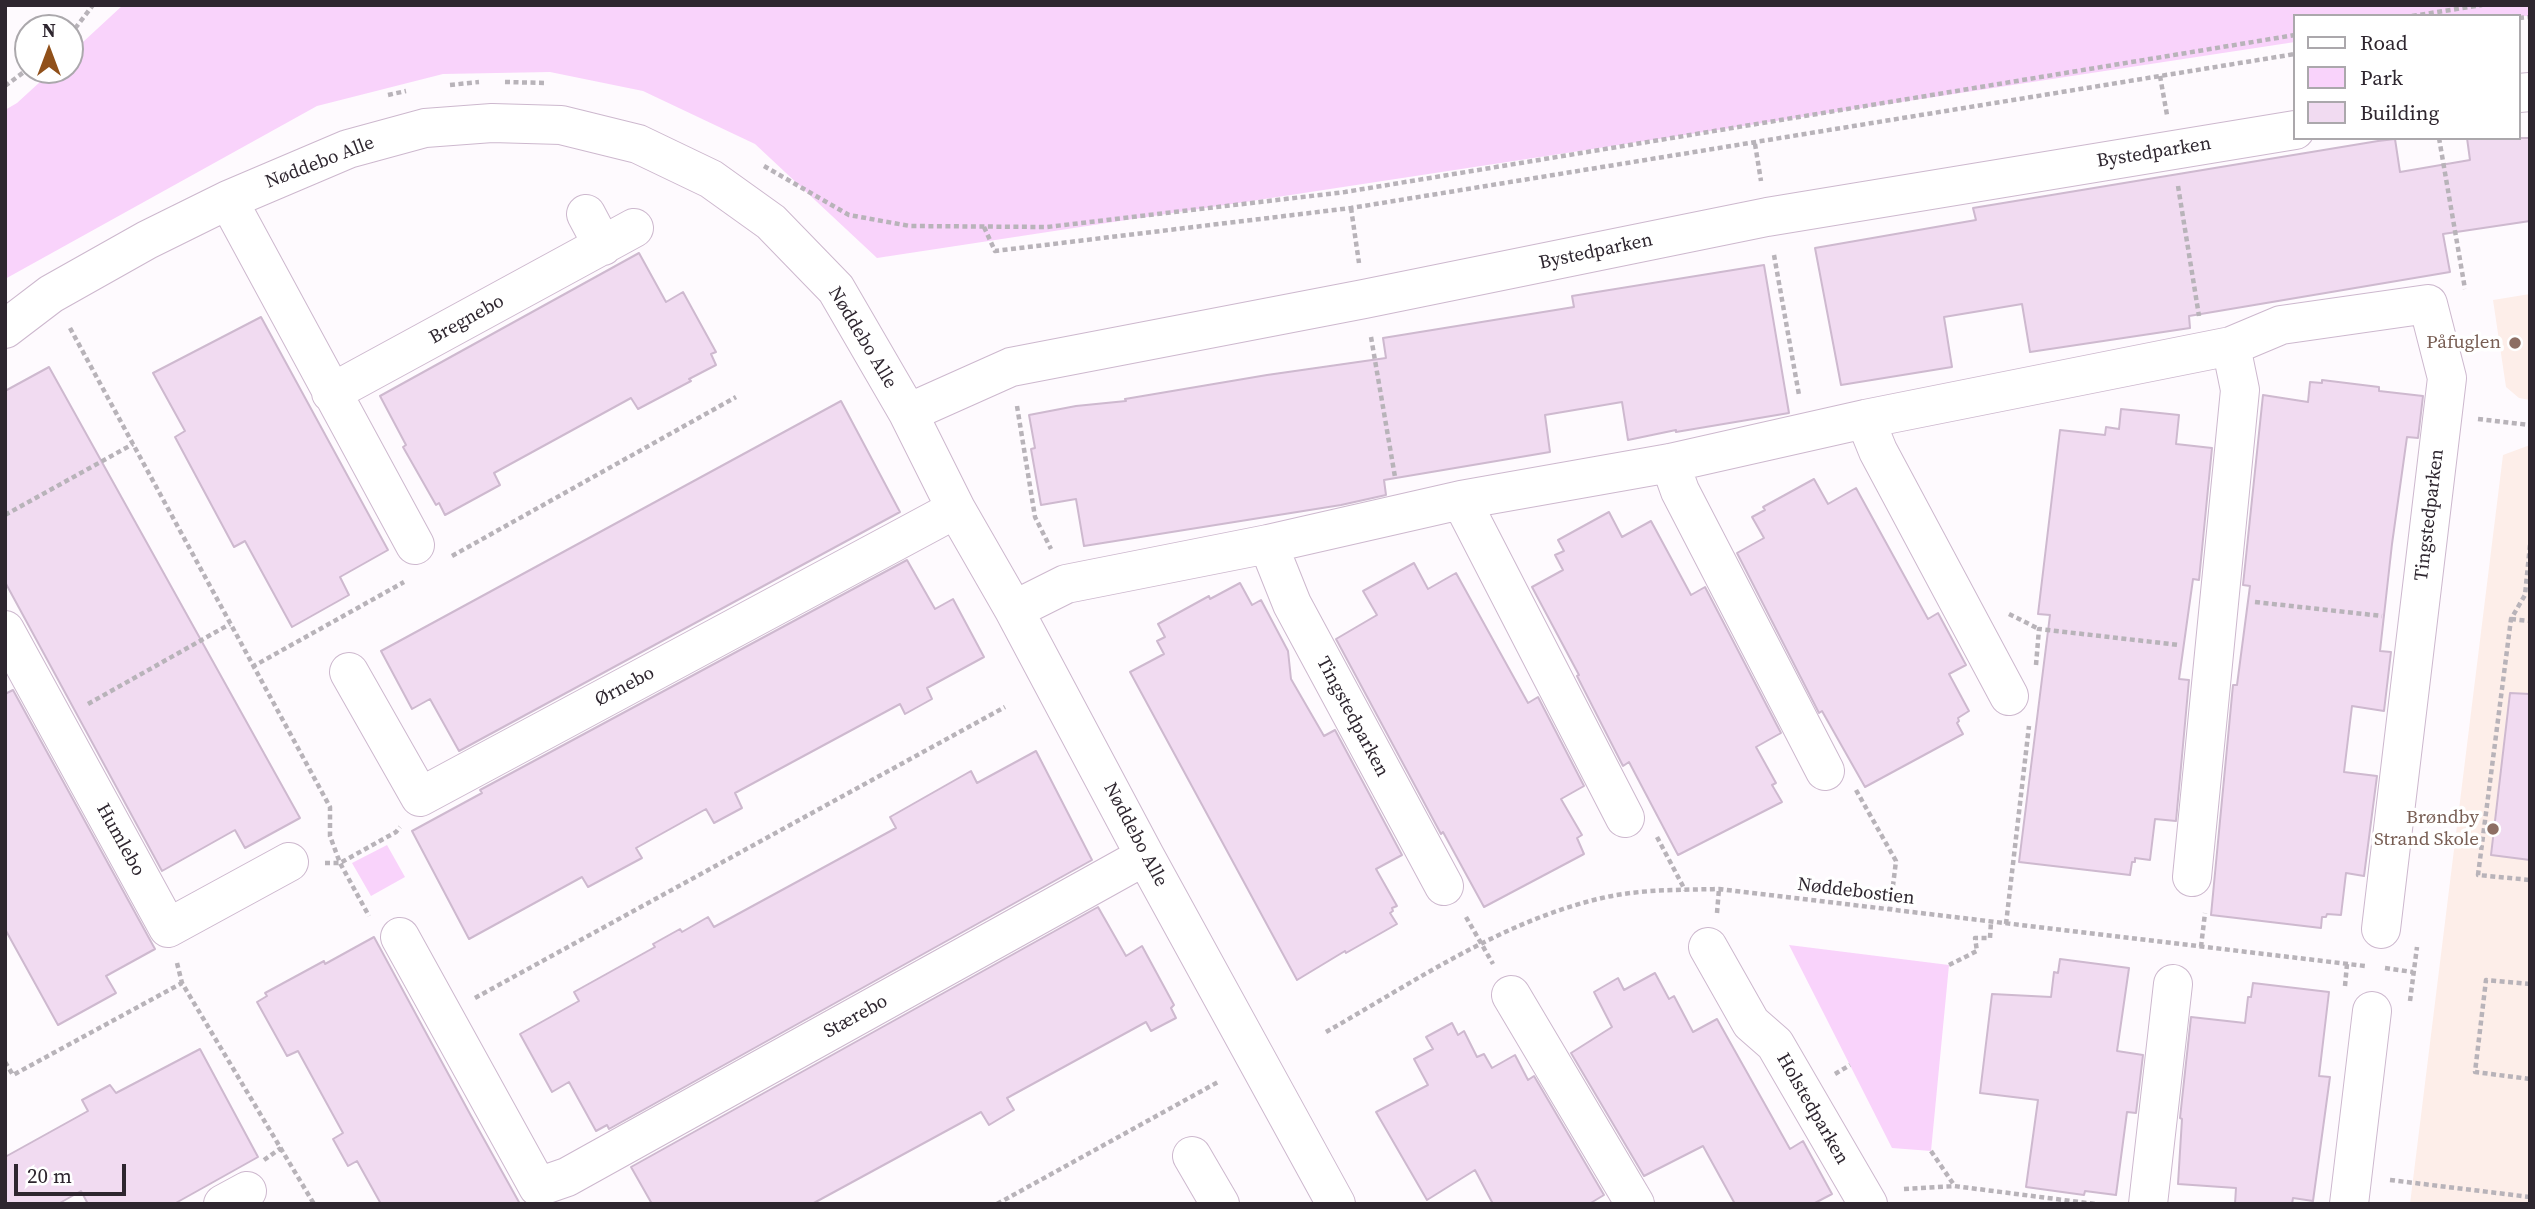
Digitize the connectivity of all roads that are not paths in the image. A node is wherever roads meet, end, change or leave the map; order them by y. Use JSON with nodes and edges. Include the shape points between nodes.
{"nodes":[{"id":1,"x":2294,"y":130,"type":"edge"},
{"id":2,"x":228,"y":200,"type":"junction"},
{"id":3,"x":607,"y":229,"type":"dead end"},
{"id":4,"x":5,"y":329,"type":"edge"},
{"id":5,"x":2218,"y":348,"type":"junction"},
{"id":6,"x":331,"y":393,"type":"junction"},
{"id":7,"x":908,"y":413,"type":"junction"},
{"id":8,"x":1865,"y":419,"type":"junction"},
{"id":9,"x":1670,"y":463,"type":"junction"},
{"id":10,"x":1461,"y":500,"type":"junction"},
{"id":11,"x":957,"y":509,"type":"junction"},
{"id":12,"x":1268,"y":544,"type":"junction"},
{"id":13,"x":422,"y":562,"type":"road end"},
{"id":14,"x":1014,"y":611,"type":"junction"},
{"id":15,"x":5,"y":630,"type":"edge"},
{"id":16,"x":349,"y":672,"type":"dead end"},
{"id":17,"x":2019,"y":709,"type":"road end"},
{"id":18,"x":1825,"y":771,"type":"road end"},
{"id":19,"x":1625,"y":818,"type":"road end"},
{"id":20,"x":1145,"y":856,"type":"junction"},
{"id":21,"x":289,"y":862,"type":"road end"},
{"id":22,"x":2192,"y":877,"type":"dead end"},
{"id":23,"x":1444,"y":886,"type":"dead end"},
{"id":24,"x":2381,"y":929,"type":"dead end"},
{"id":25,"x":400,"y":937,"type":"road end"},
{"id":26,"x":1708,"y":947,"type":"dead end"},
{"id":27,"x":2174,"y":984,"type":"dead end"},
{"id":28,"x":1511,"y":995,"type":"dead end"},
{"id":29,"x":2372,"y":1011,"type":"dead end"},
{"id":30,"x":1192,"y":1156,"type":"dead end"},
{"id":31,"x":574,"y":1191,"type":"edge"},
{"id":32,"x":1864,"y":1198,"type":"edge"},
{"id":33,"x":1220,"y":1204,"type":"edge"},
{"id":34,"x":1336,"y":1204,"type":"edge"},
{"id":35,"x":1635,"y":1204,"type":"edge"},
{"id":36,"x":2148,"y":1204,"type":"edge"},
{"id":37,"x":2349,"y":1204,"type":"edge"}],
"edges":[{"from":1,"to":7,"type":"street","name":"Bystedparken","via":[[1767,216],[1011,367]]},
{"from":2,"to":4,"type":"street","name":"Nøddebo Alle","via":[[51,294]]},
{"from":2,"to":6,"type":"street"},
{"from":2,"to":7,"type":"street","name":"Nøddebo Alle","via":[[348,149],[425,128],[492,122],[561,125],[639,144],[711,178],[771,222],[836,289]]},
{"from":3,"to":6,"type":"street","name":"Bregnebo"},
{"from":5,"to":8,"type":"street","name":"Tingstedparken"},
{"from":5,"to":22,"type":"street","via":[[2240,390]]},
{"from":5,"to":24,"type":"street","name":"Tingstedparken","via":[[2281,325],[2428,304],[2447,378]]},
{"from":6,"to":13,"type":"street"},
{"from":7,"to":11,"type":"street","name":"Nøddebo Alle"},
{"from":8,"to":9,"type":"street","name":"Tingstedparken"},
{"from":8,"to":17,"type":"street"},
{"from":9,"to":10,"type":"street","name":"Tingstedparken"},
{"from":9,"to":18,"type":"street","via":[[1680,491]]},
{"from":10,"to":12,"type":"street","name":"Tingstedparken"},
{"from":10,"to":19,"type":"street"},
{"from":11,"to":14,"type":"street","name":"Nøddebo Alle"},
{"from":11,"to":16,"type":"street","name":"Ørnebo","via":[[420,797]]},
{"from":12,"to":14,"type":"street","name":"Tingstedparken","via":[[1066,584]]},
{"from":12,"to":23,"type":"street","name":"Tingstedparken","via":[[1292,604]]},
{"from":14,"to":20,"type":"street","name":"Nøddebo Alle"},
{"from":15,"to":21,"type":"street","name":"Humlebo","via":[[168,928]]},
{"from":20,"to":31,"type":"street","name":"Stærebo"},
{"from":20,"to":34,"type":"street","name":"Nøddebo Alle"},
{"from":25,"to":31,"type":"street","name":"Stærebo","via":[[538,1187]]},
{"from":26,"to":32,"type":"street","name":"Holstedparken","via":[[1751,1023],[1774,1044]]},
{"from":27,"to":36,"type":"street"},
{"from":28,"to":35,"type":"street"},
{"from":29,"to":37,"type":"street"},
{"from":30,"to":33,"type":"street"}]}
